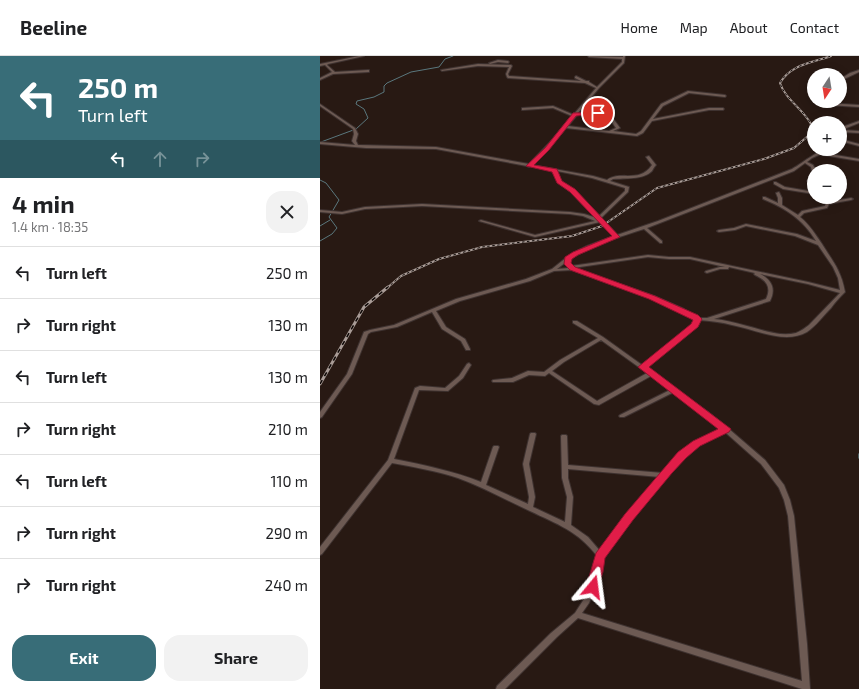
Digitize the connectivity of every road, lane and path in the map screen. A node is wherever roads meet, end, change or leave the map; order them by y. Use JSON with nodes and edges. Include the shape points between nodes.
{"nodes":[{"id":1,"x":363,"y":56,"type":"edge"},
{"id":2,"x":588,"y":56,"type":"edge"},
{"id":3,"x":624,"y":57,"type":"edge"},
{"id":4,"x":327,"y":64,"type":"junction"},
{"id":5,"x":320,"y":65,"type":"edge"},
{"id":6,"x":442,"y":70,"type":"dead end"},
{"id":7,"x":859,"y":71,"type":"edge"},
{"id":8,"x":368,"y":72,"type":"dead end"},
{"id":9,"x":333,"y":73,"type":"junction"},
{"id":10,"x":847,"y":76,"type":"edge"},
{"id":11,"x":576,"y":77,"type":"dead end"},
{"id":12,"x":320,"y":79,"type":"edge"},
{"id":13,"x":588,"y":82,"type":"junction"},
{"id":14,"x":598,"y":88,"type":"junction"},
{"id":15,"x":724,"y":96,"type":"dead end"},
{"id":16,"x":320,"y":104,"type":"edge"},
{"id":17,"x":847,"y":105,"type":"edge"},
{"id":18,"x":859,"y":106,"type":"edge"},
{"id":19,"x":523,"y":109,"type":"dead end"},
{"id":20,"x":723,"y":109,"type":"dead end"},
{"id":21,"x":574,"y":115,"type":"junction"},
{"id":22,"x":652,"y":120,"type":"junction"},
{"id":23,"x":859,"y":122,"type":"edge"},
{"id":24,"x":847,"y":126,"type":"edge"},
{"id":25,"x":566,"y":127,"type":"junction"},
{"id":26,"x":847,"y":131,"type":"edge"},
{"id":27,"x":610,"y":132,"type":"junction"},
{"id":28,"x":859,"y":132,"type":"edge"},
{"id":29,"x":847,"y":142,"type":"edge"},
{"id":30,"x":320,"y":143,"type":"edge"},
{"id":31,"x":859,"y":145,"type":"edge"},
{"id":32,"x":357,"y":146,"type":"junction"},
{"id":33,"x":814,"y":156,"type":"edge"},
{"id":34,"x":834,"y":156,"type":"edge"},
{"id":35,"x":648,"y":157,"type":"dead end"},
{"id":36,"x":859,"y":160,"type":"edge"},
{"id":37,"x":805,"y":162,"type":"junction"},
{"id":38,"x":808,"y":164,"type":"edge"},
{"id":39,"x":529,"y":166,"type":"junction"},
{"id":40,"x":555,"y":171,"type":"junction"},
{"id":41,"x":608,"y":181,"type":"junction"},
{"id":42,"x":775,"y":182,"type":"dead end"},
{"id":43,"x":807,"y":192,"type":"edge"},
{"id":44,"x":778,"y":193,"type":"dead end"},
{"id":45,"x":764,"y":198,"type":"dead end"},
{"id":46,"x":851,"y":199,"type":"dead end"},
{"id":47,"x":847,"y":200,"type":"edge"},
{"id":48,"x":828,"y":204,"type":"edge"},
{"id":49,"x":780,"y":206,"type":"junction"},
{"id":50,"x":320,"y":211,"type":"edge"},
{"id":51,"x":798,"y":217,"type":"junction"},
{"id":52,"x":599,"y":220,"type":"junction"},
{"id":53,"x":481,"y":221,"type":"dead end"},
{"id":54,"x":644,"y":227,"type":"junction"},
{"id":55,"x":719,"y":230,"type":"dead end"},
{"id":56,"x":617,"y":237,"type":"junction"},
{"id":57,"x":661,"y":242,"type":"dead end"},
{"id":58,"x":819,"y":244,"type":"junction"},
{"id":59,"x":568,"y":258,"type":"junction"},
{"id":60,"x":571,"y":268,"type":"junction"},
{"id":61,"x":553,"y":270,"type":"junction"},
{"id":62,"x":707,"y":272,"type":"dead end"},
{"id":63,"x":843,"y":292,"type":"junction"},
{"id":64,"x":432,"y":310,"type":"junction"},
{"id":65,"x":697,"y":319,"type":"junction"},
{"id":66,"x":708,"y":320,"type":"junction"},
{"id":67,"x":575,"y":322,"type":"dead end"},
{"id":68,"x":600,"y":338,"type":"junction"},
{"id":69,"x":468,"y":348,"type":"dead end"},
{"id":70,"x":469,"y":365,"type":"dead end"},
{"id":71,"x":643,"y":367,"type":"junction"},
{"id":72,"x":549,"y":371,"type":"junction"},
{"id":73,"x":652,"y":373,"type":"junction"},
{"id":74,"x":495,"y":381,"type":"dead end"},
{"id":75,"x":674,"y":390,"type":"junction"},
{"id":76,"x":320,"y":416,"type":"edge"},
{"id":77,"x":622,"y":416,"type":"dead end"},
{"id":78,"x":726,"y":429,"type":"junction"},
{"id":79,"x":533,"y":434,"type":"dead end"},
{"id":80,"x":564,"y":436,"type":"dead end"},
{"id":81,"x":496,"y":448,"type":"dead end"},
{"id":82,"x":391,"y":461,"type":"junction"},
{"id":83,"x":565,"y":467,"type":"junction"},
{"id":84,"x":664,"y":475,"type":"junction"},
{"id":85,"x":483,"y":486,"type":"junction"},
{"id":86,"x":530,"y":508,"type":"junction"},
{"id":87,"x":568,"y":526,"type":"junction"},
{"id":88,"x":320,"y":552,"type":"edge"},
{"id":89,"x":600,"y":556,"type":"junction"},
{"id":90,"x":577,"y":615,"type":"junction"},
{"id":91,"x":805,"y":687,"type":"edge"},
{"id":92,"x":500,"y":689,"type":"edge"}],
"edges":[{"from":1,"to":4,"type":"street"},
{"from":2,"to":3,"type":"street"},
{"from":3,"to":14,"type":"street","via":[[623,62]]},
{"from":4,"to":5,"type":"street"},
{"from":4,"to":9,"type":"street"},
{"from":6,"to":13,"type":"street","via":[[485,65],[511,66],[508,77]]},
{"from":7,"to":10,"type":"street"},
{"from":8,"to":9,"type":"street"},
{"from":9,"to":12,"type":"street"},
{"from":11,"to":13,"type":"street"},
{"from":13,"to":14,"type":"street"},
{"from":14,"to":21,"type":"street"},
{"from":15,"to":22,"type":"street","via":[[689,92],[662,105]]},
{"from":16,"to":32,"type":"street","via":[[354,129],[354,141]]},
{"from":17,"to":18,"type":"street"},
{"from":19,"to":21,"type":"street","via":[[553,107]]},
{"from":20,"to":22,"type":"street","via":[[709,109]]},
{"from":21,"to":25,"type":"street"},
{"from":21,"to":27,"type":"street","via":[[608,114],[618,128]]},
{"from":22,"to":27,"type":"street","via":[[640,134]]},
{"from":23,"to":24,"type":"street"},
{"from":25,"to":27,"type":"street"},
{"from":25,"to":39,"type":"street"},
{"from":26,"to":28,"type":"street"},
{"from":29,"to":31,"type":"street"},
{"from":30,"to":32,"type":"street"},
{"from":32,"to":39,"type":"street","via":[[436,148]]},
{"from":33,"to":37,"type":"street"},
{"from":34,"to":36,"type":"street"},
{"from":35,"to":41,"type":"street","via":[[654,166],[649,171]]},
{"from":37,"to":38,"type":"street"},
{"from":37,"to":54,"type":"street","via":[[792,170]]},
{"from":39,"to":40,"type":"street"},
{"from":40,"to":41,"type":"street"},
{"from":40,"to":52,"type":"street","via":[[560,182]]},
{"from":41,"to":52,"type":"street","via":[[628,188]]},
{"from":42,"to":43,"type":"street","via":[[784,188]]},
{"from":44,"to":49,"type":"street"},
{"from":45,"to":49,"type":"street"},
{"from":46,"to":47,"type":"street"},
{"from":48,"to":51,"type":"street","via":[[826,207],[801,213]]},
{"from":49,"to":51,"type":"street"},
{"from":50,"to":52,"type":"street","via":[[342,213],[422,205],[570,213]]},
{"from":51,"to":58,"type":"street","via":[[811,230]]},
{"from":52,"to":53,"type":"street","via":[[535,236]]},
{"from":52,"to":56,"type":"street"},
{"from":54,"to":56,"type":"street"},
{"from":54,"to":57,"type":"street"},
{"from":55,"to":58,"type":"street","via":[[736,229],[746,225],[796,235]]},
{"from":56,"to":59,"type":"street"},
{"from":58,"to":63,"type":"street","via":[[836,267]]},
{"from":59,"to":60,"type":"street"},
{"from":59,"to":61,"type":"street"},
{"from":60,"to":61,"type":"street"},
{"from":60,"to":63,"type":"street","via":[[648,256],[690,258]]},
{"from":60,"to":65,"type":"street","via":[[652,297]]},
{"from":61,"to":64,"type":"street","via":[[518,284],[458,300]]},
{"from":62,"to":66,"type":"street","via":[[720,268],[749,271],[764,278],[771,288],[768,300]]},
{"from":63,"to":66,"type":"street","via":[[805,331],[795,335],[775,335],[740,324]]},
{"from":64,"to":69,"type":"street","via":[[444,328],[463,340]]},
{"from":64,"to":76,"type":"street","via":[[395,326],[366,333],[348,374]]},
{"from":65,"to":66,"type":"street"},
{"from":65,"to":71,"type":"street","via":[[695,326]]},
{"from":67,"to":68,"type":"street"},
{"from":68,"to":71,"type":"street"},
{"from":68,"to":72,"type":"street"},
{"from":70,"to":82,"type":"street","via":[[461,377],[446,390],[416,389]]},
{"from":71,"to":73,"type":"street"},
{"from":72,"to":73,"type":"street","via":[[596,403]]},
{"from":72,"to":74,"type":"street","via":[[545,374],[528,373],[513,380]]},
{"from":73,"to":75,"type":"street"},
{"from":75,"to":77,"type":"street"},
{"from":75,"to":78,"type":"street"},
{"from":78,"to":84,"type":"street","via":[[682,455]]},
{"from":78,"to":91,"type":"street","via":[[763,462],[782,487],[787,500],[793,536]]},
{"from":79,"to":86,"type":"street","via":[[526,464],[532,497]]},
{"from":80,"to":83,"type":"street"},
{"from":81,"to":85,"type":"street"},
{"from":82,"to":85,"type":"street","via":[[444,472]]},
{"from":82,"to":88,"type":"street"},
{"from":83,"to":84,"type":"street"},
{"from":83,"to":87,"type":"street","via":[[570,506]]},
{"from":84,"to":89,"type":"street"},
{"from":85,"to":86,"type":"street"},
{"from":86,"to":87,"type":"street"},
{"from":87,"to":89,"type":"street","via":[[584,536]]},
{"from":89,"to":90,"type":"street","via":[[593,587]]},
{"from":90,"to":91,"type":"street"},
{"from":90,"to":92,"type":"street"}]}
